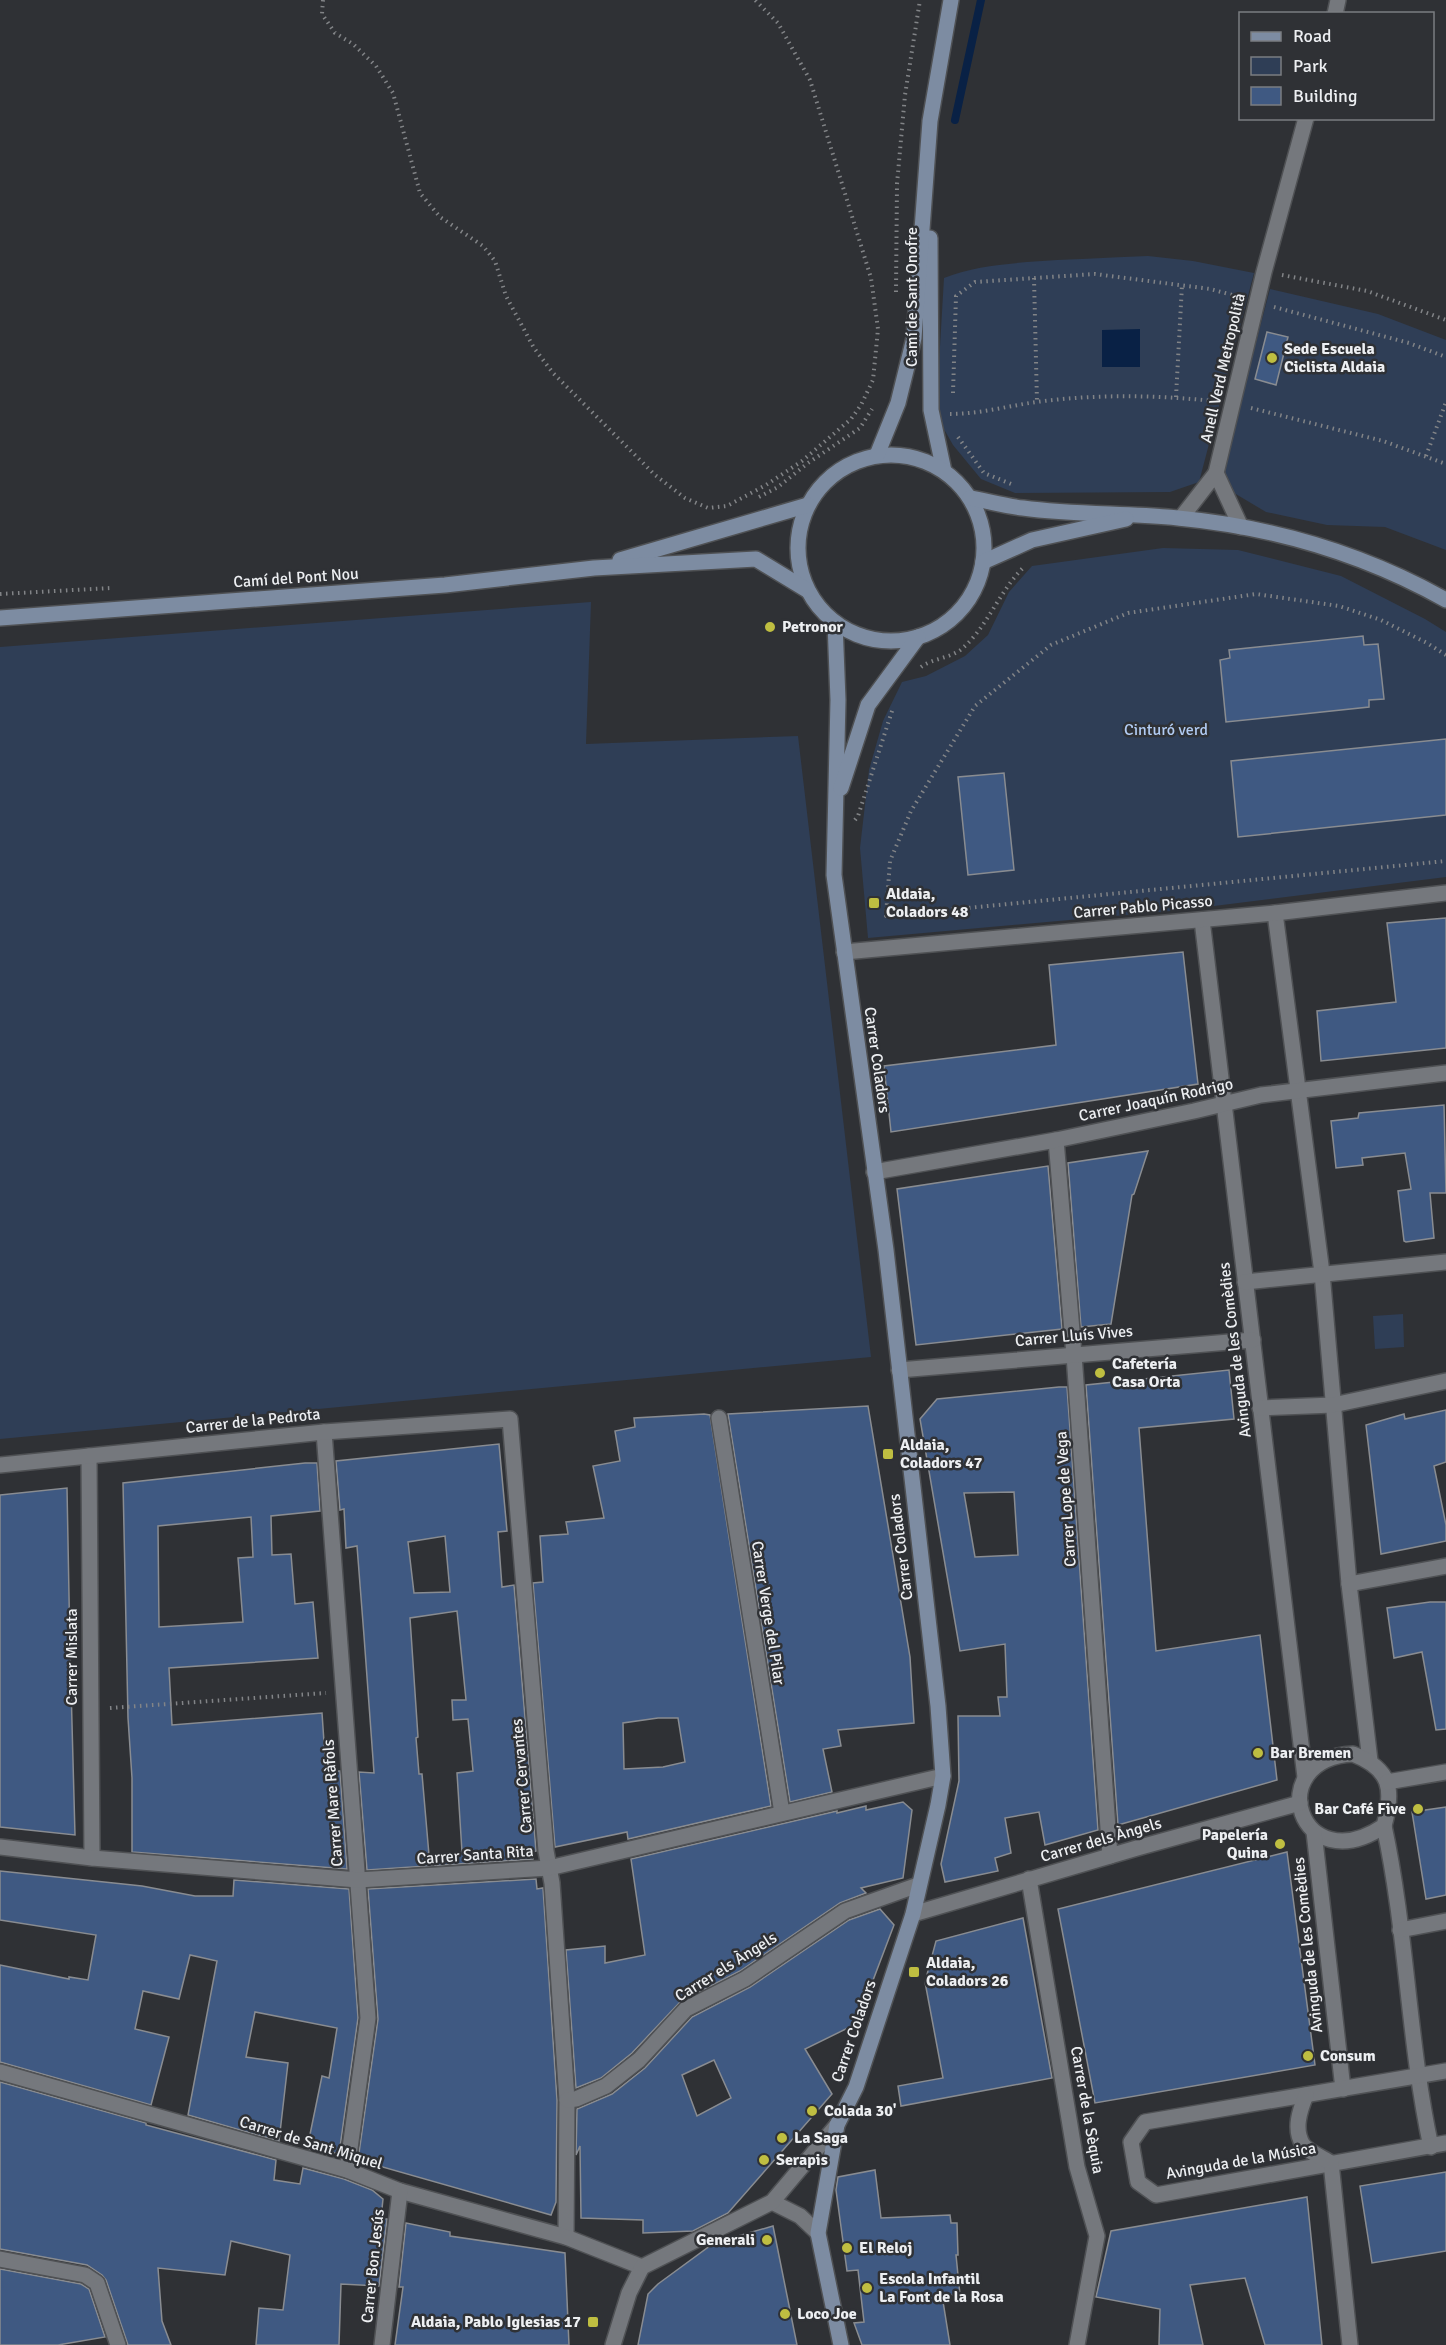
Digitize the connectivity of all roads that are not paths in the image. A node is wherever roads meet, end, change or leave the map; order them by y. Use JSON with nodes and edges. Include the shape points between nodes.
{"nodes":[{"id":1,"x":951,"y":0,"type":"edge"},
{"id":2,"x":1305,"y":120,"type":"edge"},
{"id":3,"x":930,"y":121,"type":"junction"},
{"id":4,"x":877,"y":456,"type":"junction"},
{"id":5,"x":944,"y":471,"type":"junction"},
{"id":6,"x":1216,"y":473,"type":"junction"},
{"id":7,"x":970,"y":498,"type":"junction"},
{"id":8,"x":808,"y":505,"type":"junction"},
{"id":9,"x":1145,"y":515,"type":"junction"},
{"id":10,"x":1181,"y":518,"type":"junction"},
{"id":11,"x":1241,"y":527,"type":"junction"},
{"id":12,"x":983,"y":562,"type":"junction"},
{"id":13,"x":594,"y":568,"type":"junction"},
{"id":14,"x":807,"y":590,"type":"junction"},
{"id":15,"x":1446,"y":600,"type":"edge"},
{"id":16,"x":0,"y":618,"type":"edge"},
{"id":17,"x":835,"y":623,"type":"junction"},
{"id":18,"x":918,"y":637,"type":"junction"},
{"id":19,"x":836,"y":802,"type":"junction"},
{"id":20,"x":1446,"y":893,"type":"edge"},
{"id":21,"x":1275,"y":913,"type":"junction"},
{"id":22,"x":1202,"y":920,"type":"junction"},
{"id":23,"x":844,"y":952,"type":"junction"},
{"id":24,"x":1446,"y":1073,"type":"edge"},
{"id":25,"x":1297,"y":1090,"type":"junction"},
{"id":26,"x":1226,"y":1104,"type":"junction"},
{"id":27,"x":1056,"y":1140,"type":"junction"},
{"id":28,"x":874,"y":1173,"type":"junction"},
{"id":29,"x":1446,"y":1262,"type":"edge"},
{"id":30,"x":1322,"y":1273,"type":"junction"},
{"id":31,"x":1245,"y":1282,"type":"junction"},
{"id":32,"x":1253,"y":1340,"type":"junction"},
{"id":33,"x":1074,"y":1355,"type":"junction"},
{"id":34,"x":899,"y":1370,"type":"junction"},
{"id":35,"x":1446,"y":1381,"type":"edge"},
{"id":36,"x":1333,"y":1405,"type":"junction"},
{"id":37,"x":1260,"y":1408,"type":"junction"},
{"id":38,"x":719,"y":1418,"type":"dead end"},
{"id":39,"x":510,"y":1419,"type":"joint"},
{"id":40,"x":324,"y":1432,"type":"junction"},
{"id":41,"x":89,"y":1456,"type":"junction"},
{"id":42,"x":0,"y":1465,"type":"edge"},
{"id":43,"x":1446,"y":1566,"type":"edge"},
{"id":44,"x":1348,"y":1584,"type":"junction"},
{"id":45,"x":1370,"y":1761,"type":"junction"},
{"id":46,"x":1446,"y":1772,"type":"edge"},
{"id":47,"x":943,"y":1776,"type":"junction"},
{"id":48,"x":1305,"y":1777,"type":"junction"},
{"id":49,"x":1387,"y":1782,"type":"junction"},
{"id":50,"x":1300,"y":1803,"type":"junction"},
{"id":51,"x":782,"y":1814,"type":"junction"},
{"id":52,"x":1384,"y":1826,"type":"junction"},
{"id":53,"x":1314,"y":1832,"type":"junction"},
{"id":54,"x":0,"y":1847,"type":"edge"},
{"id":55,"x":1110,"y":1856,"type":"junction"},
{"id":56,"x":92,"y":1858,"type":"junction"},
{"id":57,"x":549,"y":1868,"type":"junction"},
{"id":58,"x":1029,"y":1879,"type":"junction"},
{"id":59,"x":358,"y":1880,"type":"junction"},
{"id":60,"x":918,"y":1885,"type":"junction"},
{"id":61,"x":913,"y":1914,"type":"junction"},
{"id":62,"x":1446,"y":1921,"type":"edge"},
{"id":63,"x":1400,"y":1930,"type":"junction"},
{"id":64,"x":1446,"y":2071,"type":"edge"},
{"id":65,"x":0,"y":2072,"type":"edge"},
{"id":66,"x":1418,"y":2076,"type":"junction"},
{"id":67,"x":1343,"y":2089,"type":"junction"},
{"id":68,"x":1306,"y":2095,"type":"junction"},
{"id":69,"x":567,"y":2100,"type":"junction"},
{"id":70,"x":837,"y":2125,"type":"junction"},
{"id":71,"x":1446,"y":2143,"type":"edge"},
{"id":72,"x":1431,"y":2147,"type":"junction"},
{"id":73,"x":1331,"y":2163,"type":"junction"},
{"id":74,"x":347,"y":2170,"type":"junction"},
{"id":75,"x":400,"y":2191,"type":"junction"},
{"id":76,"x":772,"y":2202,"type":"junction"},
{"id":77,"x":818,"y":2233,"type":"junction"},
{"id":78,"x":566,"y":2237,"type":"junction"},
{"id":79,"x":0,"y":2259,"type":"edge"},
{"id":80,"x":642,"y":2267,"type":"junction"},
{"id":81,"x":118,"y":2345,"type":"edge"},
{"id":82,"x":382,"y":2345,"type":"edge"},
{"id":83,"x":613,"y":2345,"type":"edge"},
{"id":84,"x":841,"y":2345,"type":"edge"},
{"id":85,"x":1077,"y":2345,"type":"edge"},
{"id":86,"x":1350,"y":2345,"type":"edge"}],
"edges":[{"from":1,"to":3,"type":"street","name":"Camí de Sant Onofre"},
{"from":2,"to":6,"type":"street","name":"Anell Verd Metropolità"},
{"from":3,"to":4,"type":"street","name":"Camí de Sant Onofre","via":[[914,338],[898,403]]},
{"from":3,"to":5,"type":"street","name":"Camí de Sant Onofre","via":[[931,410]]},
{"from":4,"to":5,"type":"street","via":[[901,455],[924,460]]},
{"from":4,"to":8,"type":"street","via":[[849,464],[825,481]]},
{"from":5,"to":7,"type":"street"},
{"from":6,"to":10,"type":"street","name":"Anell Verd Metropolità"},
{"from":6,"to":11,"type":"street"},
{"from":7,"to":9,"type":"street","via":[[1024,508]]},
{"from":7,"to":12,"type":"street","via":[[984,540]]},
{"from":8,"to":13,"type":"street","name":"Camí del Pont Nou"},
{"from":8,"to":14,"type":"street","via":[[798,532],[798,562]]},
{"from":9,"to":10,"type":"street"},
{"from":9,"to":12,"type":"street","via":[[1032,540]]},
{"from":10,"to":11,"type":"street"},
{"from":11,"to":15,"type":"street","via":[[1332,548],[1407,578]]},
{"from":12,"to":18,"type":"street","via":[[976,587],[962,609],[942,626]]},
{"from":13,"to":14,"type":"street","name":"Camí del Pont Nou","via":[[756,559]]},
{"from":13,"to":16,"type":"street","name":"Camí del Pont Nou","via":[[445,585]]},
{"from":14,"to":17,"type":"street"},
{"from":17,"to":18,"type":"street","via":[[861,637],[889,642]]},
{"from":17,"to":19,"type":"street"},
{"from":18,"to":19,"type":"street","via":[[868,705]]},
{"from":19,"to":23,"type":"street","name":"Carrer Coladors","via":[[834,875]]},
{"from":20,"to":21,"type":"street","name":"Carrer Pablo Picasso"},
{"from":21,"to":22,"type":"street","name":"Carrer Pablo Picasso"},
{"from":21,"to":25,"type":"street"},
{"from":22,"to":23,"type":"street","name":"Carrer Pablo Picasso"},
{"from":22,"to":26,"type":"street","name":"Avinguda de les Comèdies"},
{"from":23,"to":28,"type":"street","name":"Carrer Coladors"},
{"from":24,"to":25,"type":"street","name":"Carrer Joaquín Rodrigo"},
{"from":25,"to":26,"type":"street","name":"Carrer Joaquín Rodrigo"},
{"from":25,"to":30,"type":"street"},
{"from":26,"to":27,"type":"street","name":"Carrer Joaquín Rodrigo"},
{"from":26,"to":31,"type":"street","name":"Avinguda de les Comèdies"},
{"from":27,"to":28,"type":"street","name":"Carrer Joaquín Rodrigo"},
{"from":27,"to":33,"type":"street","name":"Carrer Lope de Vega"},
{"from":28,"to":34,"type":"street","name":"Carrer Coladors"},
{"from":29,"to":30,"type":"street"},
{"from":30,"to":31,"type":"street"},
{"from":30,"to":36,"type":"street"},
{"from":31,"to":32,"type":"street","name":"Avinguda de les Comèdies"},
{"from":32,"to":33,"type":"street","name":"Carrer Lluís Vives"},
{"from":32,"to":37,"type":"street","name":"Avinguda de les Comèdies"},
{"from":33,"to":34,"type":"street","name":"Carrer Lluís Vives"},
{"from":33,"to":55,"type":"street","name":"Carrer Lope de Vega"},
{"from":34,"to":47,"type":"street","name":"Carrer Coladors"},
{"from":35,"to":36,"type":"street"},
{"from":36,"to":37,"type":"street"},
{"from":36,"to":44,"type":"street"},
{"from":37,"to":48,"type":"street","name":"Avinguda de les Comèdies"},
{"from":38,"to":51,"type":"street","name":"Carrer Verge del Pilar"},
{"from":39,"to":40,"type":"street","name":"Carrer de la Pedrota"},
{"from":39,"to":57,"type":"street","name":"Carrer Cervantes"},
{"from":40,"to":41,"type":"street","name":"Carrer de la Pedrota"},
{"from":40,"to":59,"type":"street","name":"Carrer Mare Ràfols"},
{"from":41,"to":42,"type":"street","name":"Carrer de la Pedrota"},
{"from":41,"to":56,"type":"street","name":"Carrer Mislata"},
{"from":43,"to":44,"type":"street"},
{"from":44,"to":45,"type":"street"},
{"from":45,"to":48,"type":"street","via":[[1353,1754],[1339,1755],[1320,1761]]},
{"from":45,"to":49,"type":"street"},
{"from":46,"to":49,"type":"street"},
{"from":47,"to":51,"type":"street","name":"Carrer Santa Rita"},
{"from":47,"to":60,"type":"street","name":"Carrer Coladors"},
{"from":48,"to":50,"type":"street"},
{"from":49,"to":52,"type":"street","via":[[1390,1803]]},
{"from":50,"to":53,"type":"street"},
{"from":50,"to":55,"type":"street","name":"Carrer dels Àngels"},
{"from":51,"to":57,"type":"street","name":"Carrer Santa Rita"},
{"from":52,"to":53,"type":"street","via":[[1349,1840],[1329,1841]]},
{"from":52,"to":63,"type":"street"},
{"from":53,"to":67,"type":"street","name":"Avinguda de les Comèdies"},
{"from":54,"to":56,"type":"street","name":"Carrer Santa Rita"},
{"from":55,"to":58,"type":"street","name":"Carrer dels Àngels"},
{"from":56,"to":59,"type":"street","name":"Carrer Santa Rita"},
{"from":57,"to":59,"type":"street","name":"Carrer Santa Rita"},
{"from":57,"to":69,"type":"street","name":"Carrer Cervantes"},
{"from":58,"to":61,"type":"street","name":"Carrer dels Àngels"},
{"from":58,"to":85,"type":"street","name":"Carrer de la Sèquia","via":[[1077,2167],[1097,2236]]},
{"from":59,"to":74,"type":"street","name":"Carrer Mare Ràfols","via":[[368,2018]]},
{"from":60,"to":61,"type":"street","name":"Carrer Coladors"},
{"from":60,"to":69,"type":"street","name":"Carrer els Àngels","via":[[845,1911],[745,1979],[686,2009],[639,2060],[606,2086]]},
{"from":61,"to":70,"type":"street","name":"Carrer Coladors","via":[[856,2087]]},
{"from":62,"to":63,"type":"street"},
{"from":63,"to":66,"type":"street"},
{"from":64,"to":66,"type":"street","name":"Avinguda de la Música"},
{"from":65,"to":74,"type":"street","name":"Carrer de Sant Miquel"},
{"from":66,"to":67,"type":"street","name":"Avinguda de la Música"},
{"from":66,"to":72,"type":"street"},
{"from":67,"to":68,"type":"street","name":"Avinguda de la Música"},
{"from":68,"to":73,"type":"street","name":"Avinguda de la Música","via":[[1298,2114],[1304,2146]]},
{"from":68,"to":73,"type":"street","name":"Avinguda de la Música","via":[[1145,2122],[1131,2142],[1138,2181],[1156,2195]]},
{"from":69,"to":78,"type":"street","name":"Carrer Cervantes"},
{"from":70,"to":76,"type":"street"},
{"from":70,"to":77,"type":"street","name":"Carrer Coladors"},
{"from":71,"to":72,"type":"street","name":"Avinguda de la Música"},
{"from":72,"to":73,"type":"street","name":"Avinguda de la Música"},
{"from":73,"to":86,"type":"street"},
{"from":74,"to":75,"type":"street","name":"Carrer de Sant Miquel"},
{"from":75,"to":78,"type":"street","name":"Carrer de Sant Miquel"},
{"from":75,"to":82,"type":"street","name":"Carrer Bon Jesús"},
{"from":76,"to":77,"type":"street","via":[[800,2216]]},
{"from":76,"to":80,"type":"street"},
{"from":77,"to":84,"type":"street","name":"Carrer Coladors"},
{"from":78,"to":80,"type":"street","name":"Carrer de Sant Miquel"},
{"from":79,"to":81,"type":"street","via":[[85,2275],[97,2283]]},
{"from":80,"to":83,"type":"street","via":[[629,2293]]}]}
